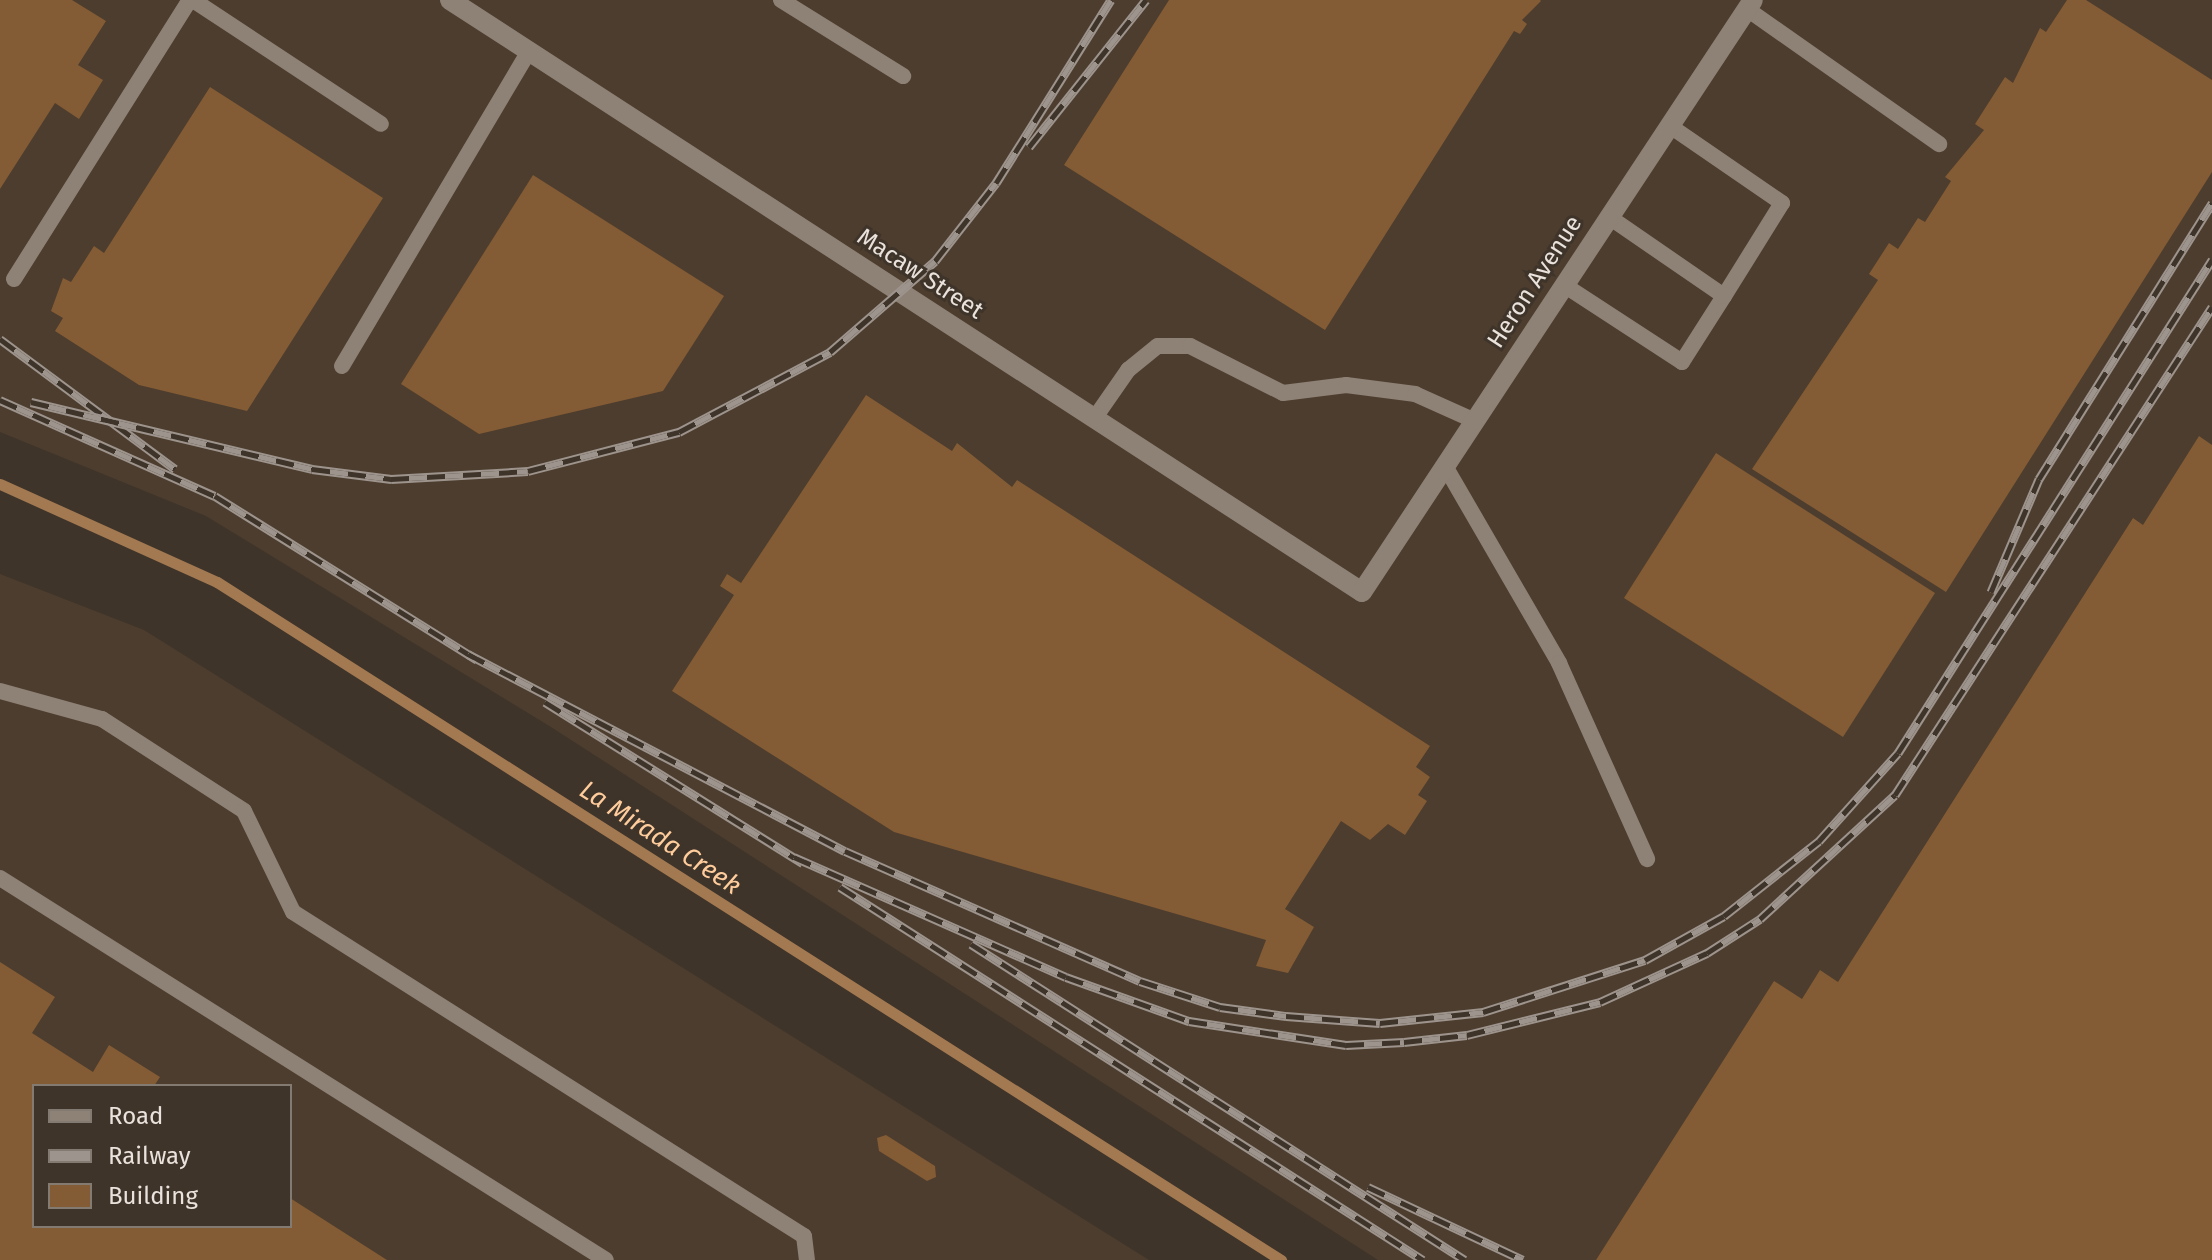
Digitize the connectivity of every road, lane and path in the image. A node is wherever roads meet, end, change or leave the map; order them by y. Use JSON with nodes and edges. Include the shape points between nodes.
{"nodes":[{"id":1,"x":192,"y":0,"type":"edge"},
{"id":2,"x":450,"y":0,"type":"edge"},
{"id":3,"x":781,"y":0,"type":"edge"},
{"id":4,"x":1750,"y":5,"type":"edge"},
{"id":5,"x":529,"y":51,"type":"junction"},
{"id":6,"x":903,"y":76,"type":"dead end"},
{"id":7,"x":381,"y":124,"type":"dead end"},
{"id":8,"x":1670,"y":126,"type":"junction"},
{"id":9,"x":1939,"y":144,"type":"dead end"},
{"id":10,"x":1609,"y":217,"type":"junction"},
{"id":11,"x":14,"y":279,"type":"dead end"},
{"id":12,"x":1564,"y":285,"type":"junction"},
{"id":13,"x":1724,"y":296,"type":"junction"},
{"id":14,"x":342,"y":366,"type":"dead end"},
{"id":15,"x":1094,"y":419,"type":"junction"},
{"id":16,"x":1475,"y":421,"type":"junction"},
{"id":17,"x":1445,"y":466,"type":"junction"},
{"id":18,"x":1362,"y":592,"type":"joint"},
{"id":19,"x":0,"y":691,"type":"edge"},
{"id":20,"x":1647,"y":859,"type":"dead end"},
{"id":21,"x":0,"y":878,"type":"edge"},
{"id":22,"x":606,"y":1260,"type":"edge"},
{"id":23,"x":807,"y":1260,"type":"edge"}],
"edges":[{"from":1,"to":7,"type":"lane"},
{"from":1,"to":11,"type":"lane"},
{"from":2,"to":5,"type":"street","name":"Macaw Street"},
{"from":3,"to":6,"type":"lane"},
{"from":4,"to":8,"type":"street","name":"Heron Avenue"},
{"from":4,"to":9,"type":"lane"},
{"from":5,"to":14,"type":"lane"},
{"from":5,"to":15,"type":"street","name":"Macaw Street"},
{"from":8,"to":10,"type":"street","name":"Heron Avenue"},
{"from":8,"to":13,"type":"lane","via":[[1782,203]]},
{"from":10,"to":12,"type":"street","name":"Heron Avenue"},
{"from":10,"to":13,"type":"lane"},
{"from":12,"to":13,"type":"lane","via":[[1682,362]]},
{"from":12,"to":16,"type":"street","name":"Heron Avenue"},
{"from":15,"to":16,"type":"lane","via":[[1128,370],[1158,346],[1190,346],[1283,393],[1346,385],[1415,394]]},
{"from":15,"to":18,"type":"street","name":"Macaw Street"},
{"from":16,"to":17,"type":"street","name":"Heron Avenue"},
{"from":17,"to":18,"type":"street","name":"Heron Avenue"},
{"from":17,"to":20,"type":"lane","via":[[1559,663]]},
{"from":19,"to":23,"type":"lane","via":[[102,719],[244,811],[293,912],[804,1236]]},
{"from":21,"to":22,"type":"lane"}]}
